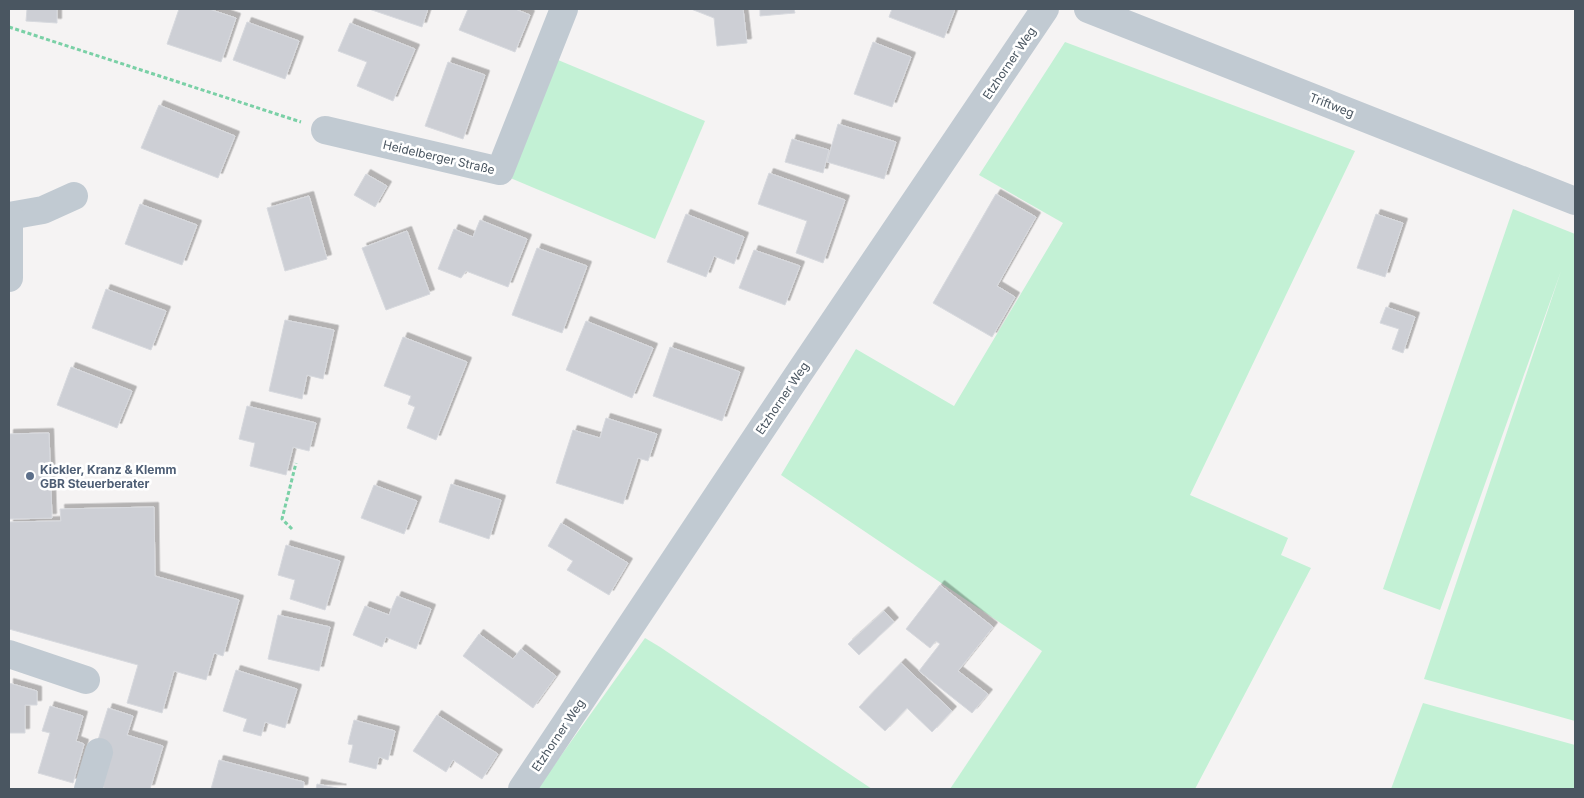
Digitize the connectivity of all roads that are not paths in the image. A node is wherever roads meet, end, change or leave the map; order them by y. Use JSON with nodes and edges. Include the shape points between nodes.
{"nodes":[{"id":1,"x":564,"y":9,"type":"edge"},
{"id":2,"x":1045,"y":9,"type":"edge"},
{"id":3,"x":1088,"y":9,"type":"edge"},
{"id":4,"x":325,"y":130,"type":"road end"},
{"id":5,"x":74,"y":196,"type":"dead end"},
{"id":6,"x":1575,"y":202,"type":"edge"},
{"id":7,"x":9,"y":216,"type":"edge"},
{"id":8,"x":9,"y":278,"type":"edge"},
{"id":9,"x":9,"y":654,"type":"edge"},
{"id":10,"x":86,"y":680,"type":"dead end"},
{"id":11,"x":99,"y":752,"type":"dead end"},
{"id":12,"x":88,"y":789,"type":"edge"},
{"id":13,"x":522,"y":789,"type":"edge"}],
"edges":[{"from":1,"to":4,"type":"street","name":"Heidelberger Straße","via":[[500,171]]},
{"from":2,"to":13,"type":"street","name":"Etzhorner Weg"},
{"from":3,"to":6,"type":"street","name":"Triftweg"},
{"from":5,"to":7,"type":"street","via":[[43,210]]},
{"from":7,"to":8,"type":"street"},
{"from":9,"to":10,"type":"street"},
{"from":11,"to":12,"type":"street"}]}
